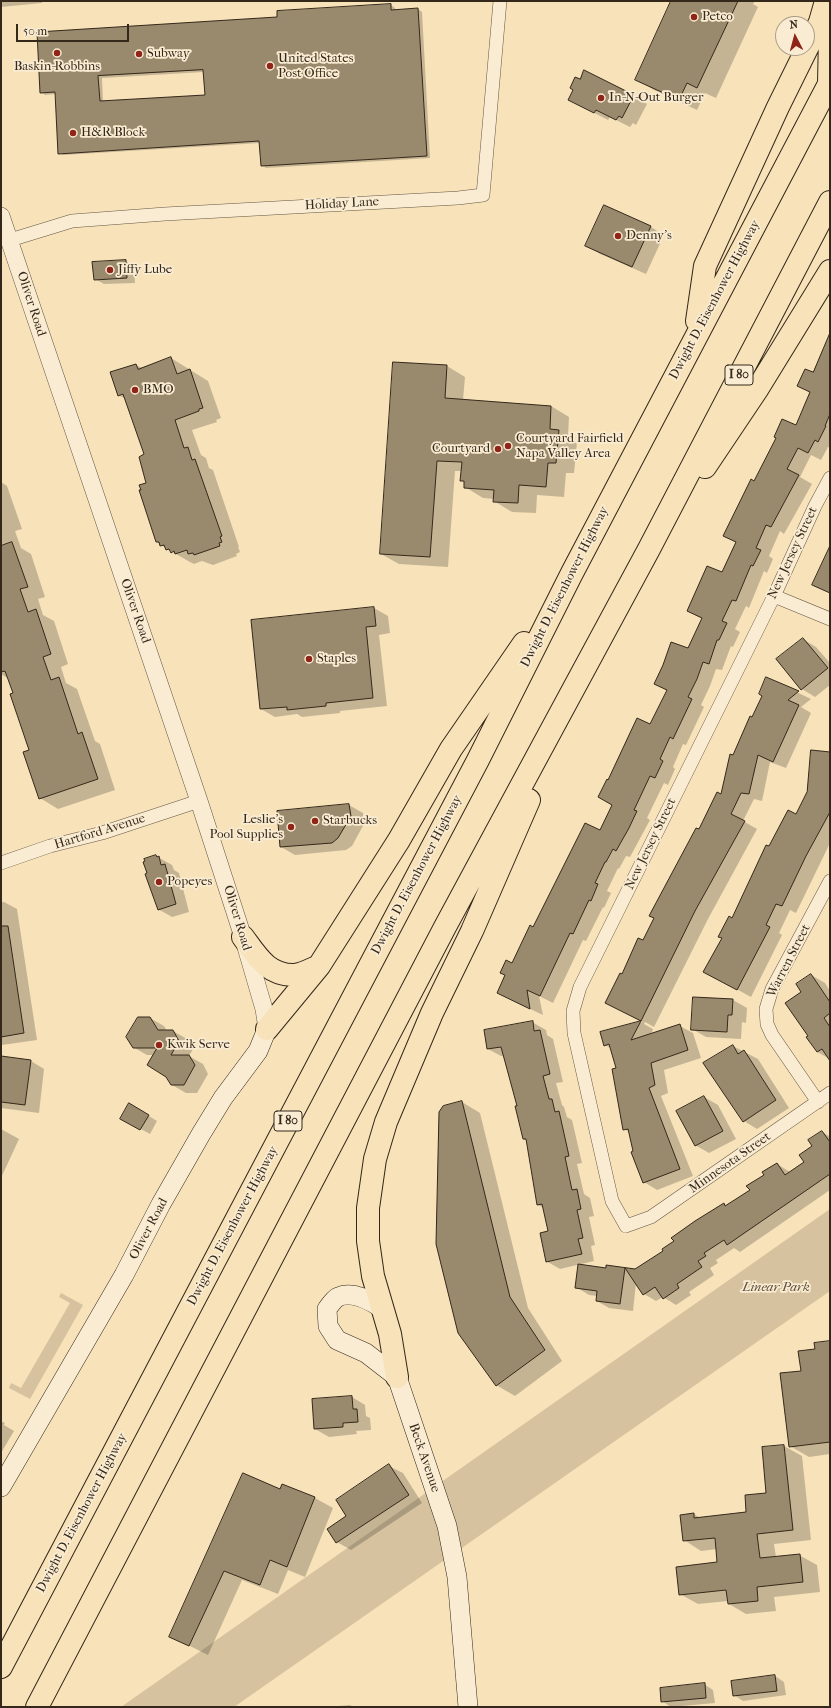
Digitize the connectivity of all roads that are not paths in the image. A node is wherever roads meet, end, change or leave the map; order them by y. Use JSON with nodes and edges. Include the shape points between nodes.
{"nodes":[{"id":1,"x":500,"y":1,"type":"edge"},
{"id":2,"x":826,"y":1,"type":"edge"},
{"id":3,"x":830,"y":36,"type":"edge"},
{"id":4,"x":830,"y":82,"type":"edge"},
{"id":5,"x":830,"y":202,"type":"edge"},
{"id":6,"x":1,"y":216,"type":"edge"},
{"id":7,"x":10,"y":240,"type":"junction"},
{"id":8,"x":830,"y":271,"type":"edge"},
{"id":9,"x":695,"y":337,"type":"junction"},
{"id":10,"x":830,"y":478,"type":"edge"},
{"id":11,"x":650,"y":549,"type":"junction"},
{"id":12,"x":572,"y":573,"type":"junction"},
{"id":13,"x":774,"y":596,"type":"junction"},
{"id":14,"x":830,"y":619,"type":"edge"},
{"id":15,"x":590,"y":662,"type":"junction"},
{"id":16,"x":199,"y":801,"type":"junction"},
{"id":17,"x":1,"y":863,"type":"edge"},
{"id":18,"x":830,"y":881,"type":"edge"},
{"id":19,"x":243,"y":936,"type":"junction"},
{"id":20,"x":318,"y":966,"type":"junction"},
{"id":21,"x":267,"y":1029,"type":"junction"},
{"id":22,"x":830,"y":1093,"type":"edge"},
{"id":23,"x":818,"y":1102,"type":"junction"},
{"id":24,"x":626,"y":1226,"type":"joint"},
{"id":25,"x":383,"y":1309,"type":"junction"},
{"id":26,"x":397,"y":1377,"type":"junction"},
{"id":27,"x":1,"y":1487,"type":"edge"},
{"id":28,"x":1,"y":1668,"type":"edge"},
{"id":29,"x":37,"y":1707,"type":"edge"},
{"id":30,"x":468,"y":1707,"type":"edge"}],
"edges":[{"from":1,"to":7,"type":"street","name":"Holiday Lane","via":[[483,195],[72,221]]},
{"from":2,"to":9,"type":"highway","via":[[820,22],[705,266]]},
{"from":3,"to":4,"type":"highway"},
{"from":4,"to":9,"type":"highway","name":"Dwight D. Eisenhower Highway","number":"I 80"},
{"from":5,"to":11,"type":"highway","number":"I 80"},
{"from":6,"to":7,"type":"street","name":"Oliver Road"},
{"from":7,"to":16,"type":"street","name":"Oliver Road"},
{"from":8,"to":11,"type":"highway","via":[[758,388]]},
{"from":9,"to":12,"type":"highway","name":"Dwight D. Eisenhower Highway","number":"I 80"},
{"from":10,"to":13,"type":"street","name":"New Jersey Street"},
{"from":11,"to":15,"type":"highway","number":"I 80"},
{"from":12,"to":20,"type":"highway","via":[[451,749],[399,840]]},
{"from":12,"to":28,"type":"highway","name":"Dwight D. Eisenhower Highway","number":"I 80","via":[[478,760]]},
{"from":13,"to":14,"type":"street"},
{"from":13,"to":24,"type":"street","name":"New Jersey Street","via":[[580,987],[573,1011],[574,1033],[612,1201]]},
{"from":15,"to":25,"type":"highway","via":[[472,931],[432,1013],[386,1122],[375,1159],[368,1208],[368,1241],[373,1276]]},
{"from":15,"to":29,"type":"highway","number":"I 80","via":[[438,941]]},
{"from":16,"to":17,"type":"street","name":"Hartford Avenue"},
{"from":16,"to":19,"type":"street","name":"Oliver Road"},
{"from":18,"to":23,"type":"street","name":"Warren Street","via":[[772,990],[766,1009],[767,1024],[772,1035]]},
{"from":19,"to":20,"type":"highway","via":[[261,962],[280,974],[296,975]]},
{"from":19,"to":21,"type":"street","name":"Oliver Road","via":[[264,1009]]},
{"from":20,"to":21,"type":"highway"},
{"from":21,"to":27,"type":"main road","name":"Oliver Road","via":[[258,1051],[223,1098],[201,1134],[124,1274]]},
{"from":22,"to":23,"type":"street","name":"Minnesota Street"},
{"from":23,"to":24,"type":"street","name":"Minnesota Street","via":[[651,1217]]},
{"from":25,"to":26,"type":"highway"},
{"from":25,"to":26,"type":"main road","via":[[354,1295],[338,1297],[327,1308],[328,1326],[337,1340],[366,1353]]},
{"from":26,"to":30,"type":"main road","name":"Beck Avenue","via":[[447,1526],[457,1577]]}]}
